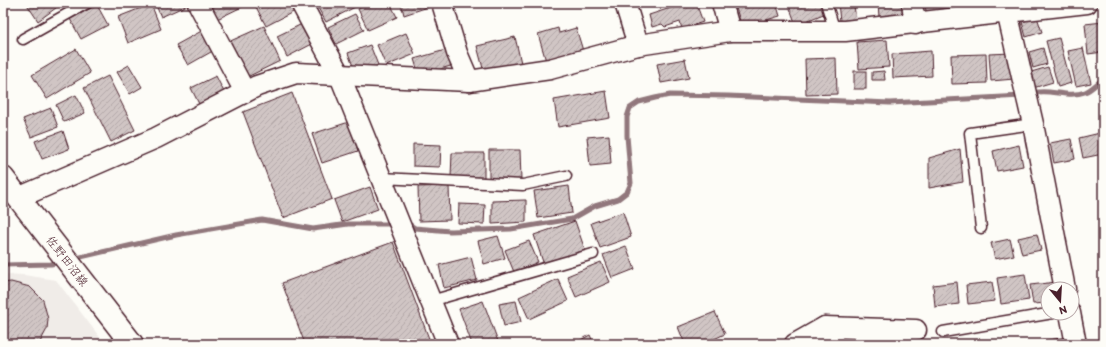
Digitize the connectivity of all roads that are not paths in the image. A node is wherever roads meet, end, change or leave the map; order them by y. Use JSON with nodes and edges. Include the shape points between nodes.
{"nodes":[{"id":1,"x":87,"y":3,"type":"edge"},
{"id":2,"x":198,"y":3,"type":"edge"},
{"id":3,"x":301,"y":3,"type":"edge"},
{"id":4,"x":442,"y":3,"type":"edge"},
{"id":5,"x":625,"y":3,"type":"edge"},
{"id":6,"x":722,"y":3,"type":"edge"},
{"id":7,"x":826,"y":3,"type":"edge"},
{"id":8,"x":912,"y":3,"type":"edge"},
{"id":9,"x":1087,"y":3,"type":"edge"},
{"id":10,"x":1006,"y":8,"type":"edge"},
{"id":11,"x":915,"y":24,"type":"junction"},
{"id":12,"x":730,"y":31,"type":"junction"},
{"id":13,"x":835,"y":31,"type":"junction"},
{"id":14,"x":23,"y":39,"type":"dead end"},
{"id":15,"x":638,"y":45,"type":"junction"},
{"id":16,"x":340,"y":76,"type":"junction"},
{"id":17,"x":469,"y":81,"type":"junction"},
{"id":18,"x":245,"y":92,"type":"junction"},
{"id":19,"x":1033,"y":124,"type":"junction"},
{"id":20,"x":566,"y":176,"type":"dead end"},
{"id":21,"x":3,"y":178,"type":"edge"},
{"id":22,"x":382,"y":178,"type":"junction"},
{"id":23,"x":18,"y":198,"type":"junction"},
{"id":24,"x":981,"y":228,"type":"dead end"},
{"id":25,"x":593,"y":254,"type":"dead end"},
{"id":26,"x":1063,"y":281,"type":"edge"},
{"id":27,"x":431,"y":301,"type":"junction"},
{"id":28,"x":1040,"y":315,"type":"edge"},
{"id":29,"x":1072,"y":321,"type":"edge"},
{"id":30,"x":825,"y":327,"type":"junction"},
{"id":31,"x":916,"y":330,"type":"dead end"},
{"id":32,"x":943,"y":332,"type":"dead end"},
{"id":33,"x":132,"y":344,"type":"edge"},
{"id":34,"x":448,"y":344,"type":"edge"},
{"id":35,"x":795,"y":344,"type":"edge"},
{"id":36,"x":834,"y":344,"type":"edge"},
{"id":37,"x":1076,"y":344,"type":"edge"}],
"edges":[{"from":1,"to":14,"type":"lane"},
{"from":2,"to":18,"type":"street"},
{"from":3,"to":16,"type":"street"},
{"from":4,"to":17,"type":"street","via":[[457,53]]},
{"from":5,"to":15,"type":"street"},
{"from":6,"to":12,"type":"street"},
{"from":7,"to":13,"type":"lane"},
{"from":8,"to":11,"type":"street"},
{"from":9,"to":10,"type":"street"},
{"from":10,"to":11,"type":"street"},
{"from":10,"to":19,"type":"street"},
{"from":11,"to":13,"type":"street"},
{"from":12,"to":13,"type":"street"},
{"from":12,"to":15,"type":"street"},
{"from":15,"to":17,"type":"street","via":[[550,69]]},
{"from":16,"to":17,"type":"street"},
{"from":16,"to":18,"type":"street","via":[[296,74]]},
{"from":16,"to":22,"type":"street"},
{"from":18,"to":23,"type":"street","via":[[156,138]]},
{"from":19,"to":24,"type":"lane","via":[[970,133]]},
{"from":19,"to":26,"type":"street"},
{"from":20,"to":22,"type":"lane","via":[[523,185]]},
{"from":21,"to":23,"type":"main road","name":"佐野田沼線"},
{"from":22,"to":27,"type":"street"},
{"from":23,"to":33,"type":"main road","name":"佐野田沼線"},
{"from":25,"to":27,"type":"lane"},
{"from":27,"to":34,"type":"street"},
{"from":28,"to":32,"type":"lane"},
{"from":29,"to":37,"type":"street"},
{"from":30,"to":31,"type":"street"},
{"from":30,"to":35,"type":"street"},
{"from":30,"to":36,"type":"street"}]}
